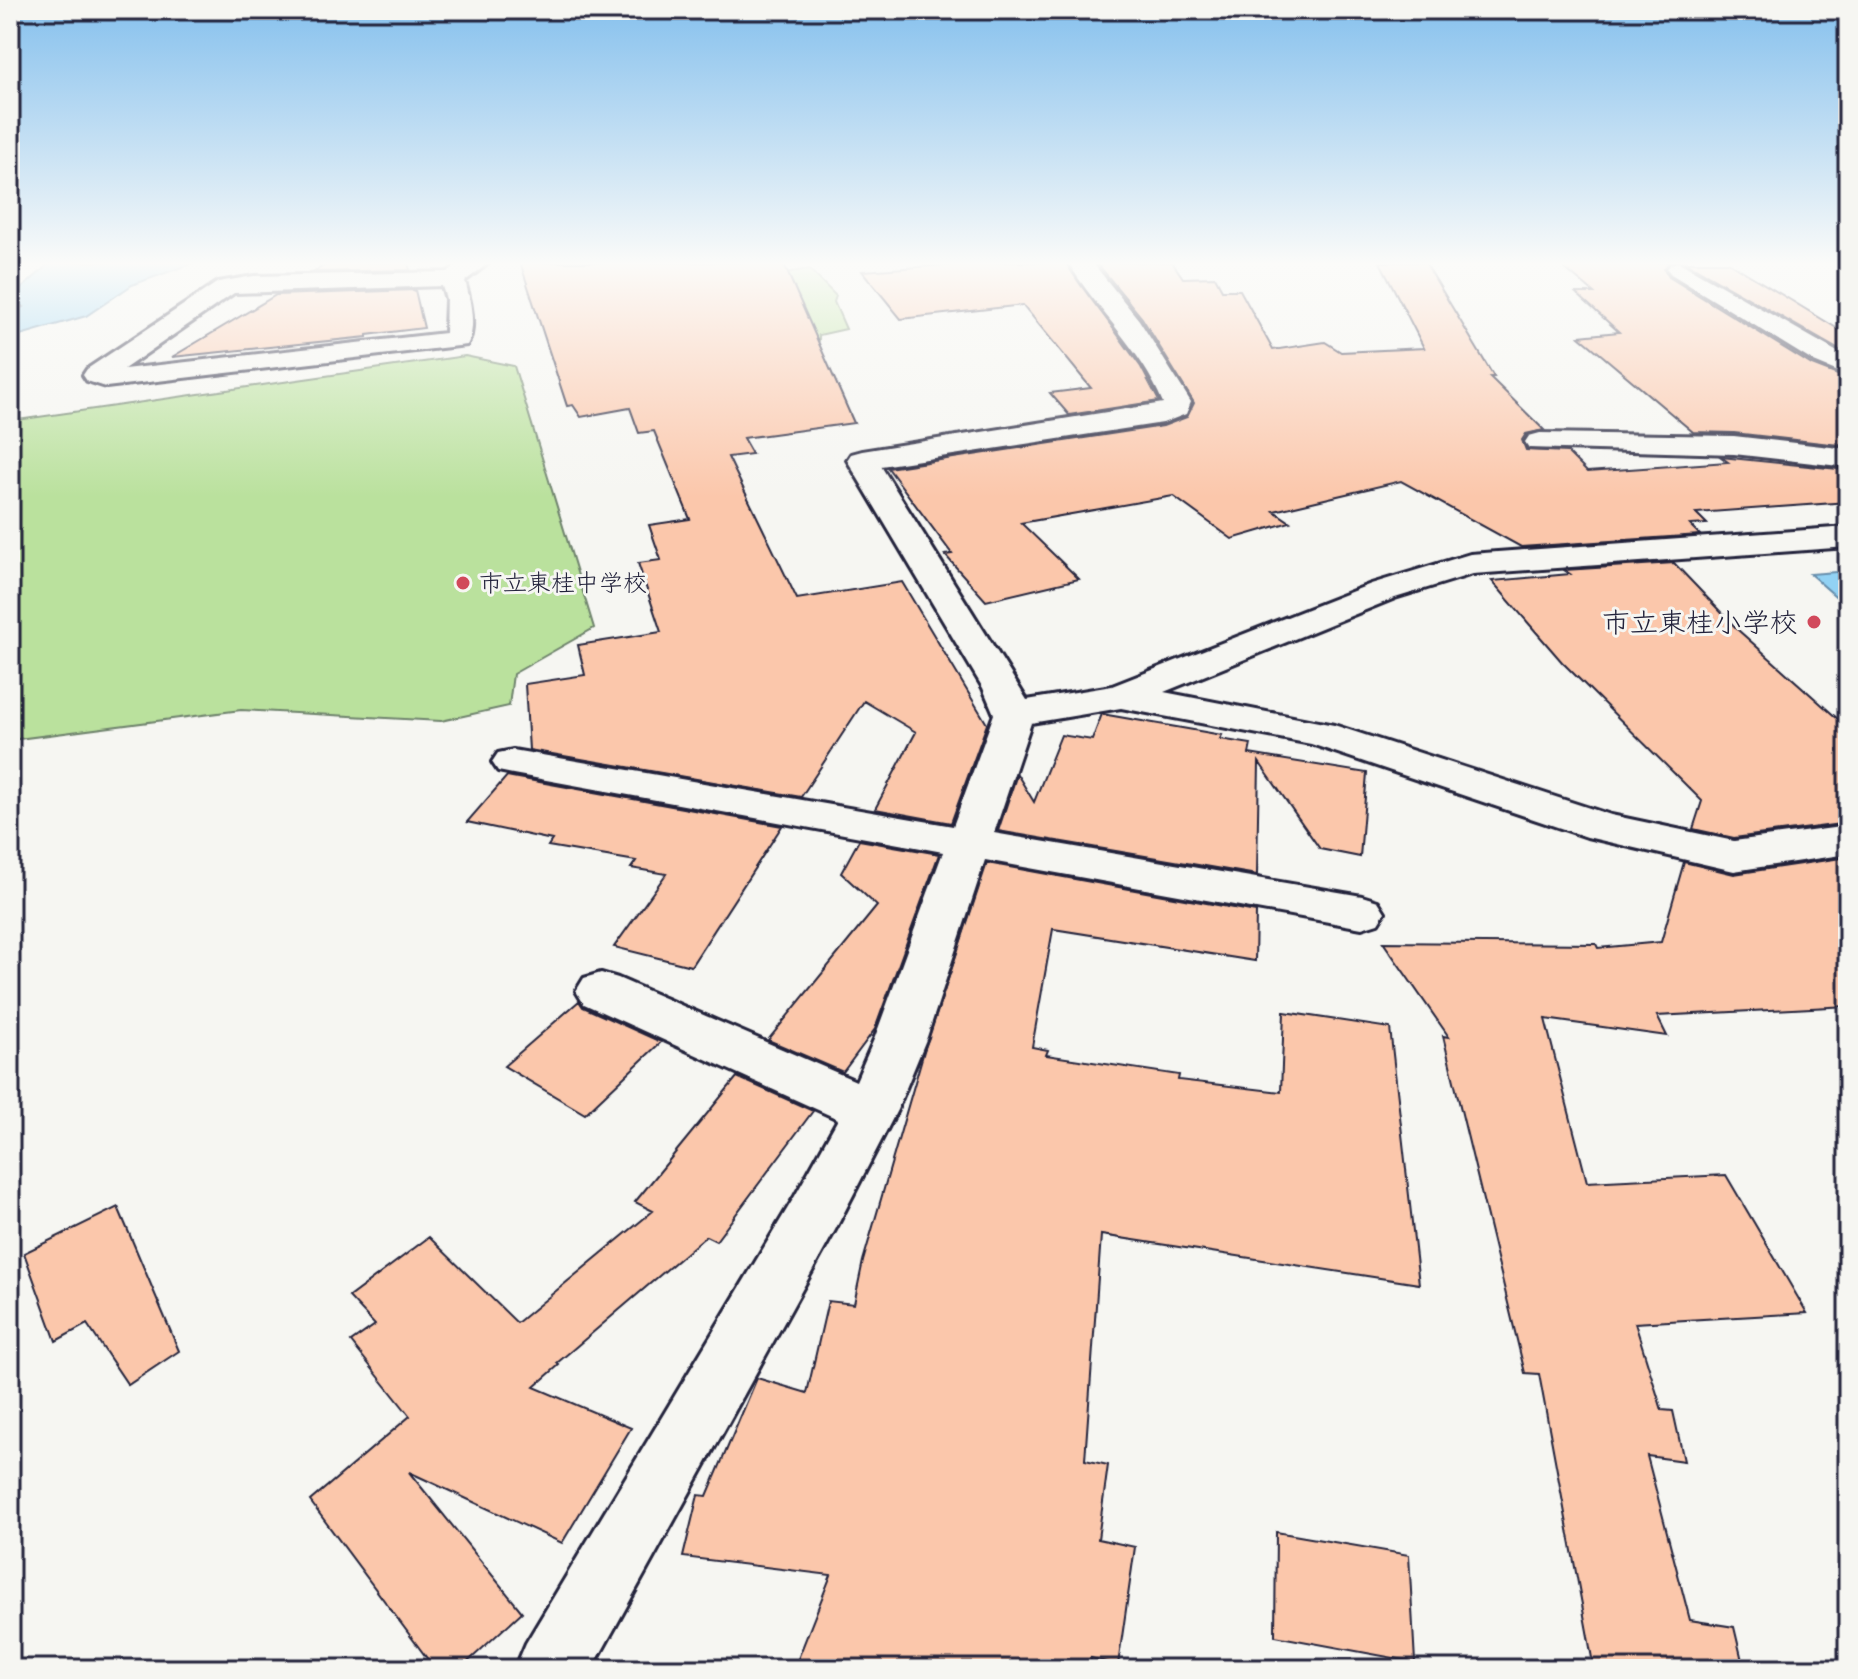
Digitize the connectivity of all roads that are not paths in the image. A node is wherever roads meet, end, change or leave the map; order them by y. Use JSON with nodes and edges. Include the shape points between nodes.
{"nodes":[{"id":1,"x":148,"y":340,"type":"edge"},
{"id":2,"x":446,"y":340,"type":"edge"},
{"id":3,"x":1139,"y":340,"type":"edge"},
{"id":4,"x":1797,"y":340,"type":"edge"},
{"id":5,"x":1848,"y":368,"type":"edge"},
{"id":6,"x":1540,"y":442,"type":"dead end"},
{"id":7,"x":1848,"y":458,"type":"edge"},
{"id":8,"x":1848,"y":537,"type":"edge"},
{"id":9,"x":1121,"y":696,"type":"junction"},
{"id":10,"x":1014,"y":714,"type":"junction"},
{"id":11,"x":513,"y":762,"type":"dead end"},
{"id":12,"x":1848,"y":840,"type":"edge"},
{"id":13,"x":970,"y":844,"type":"junction"},
{"id":14,"x":1362,"y":912,"type":"dead end"},
{"id":15,"x":601,"y":991,"type":"dead end"},
{"id":16,"x":870,"y":1110,"type":"junction"},
{"id":17,"x":552,"y":1669,"type":"edge"}],
"edges":[{"from":1,"to":2,"type":"street","via":[[97,375],[106,379]]},
{"from":3,"to":10,"type":"street","via":[[1177,402],[1163,414],[862,460]]},
{"from":4,"to":5,"type":"street"},
{"from":6,"to":7,"type":"street","via":[[1734,445]]},
{"from":8,"to":9,"type":"street","via":[[1470,564],[1383,591]]},
{"from":9,"to":10,"type":"street"},
{"from":9,"to":12,"type":"street","via":[[1320,734],[1602,827],[1734,856]]},
{"from":10,"to":13,"type":"street"},
{"from":11,"to":13,"type":"street"},
{"from":13,"to":14,"type":"street"},
{"from":13,"to":16,"type":"street"},
{"from":15,"to":16,"type":"street"},
{"from":16,"to":17,"type":"street"}]}
